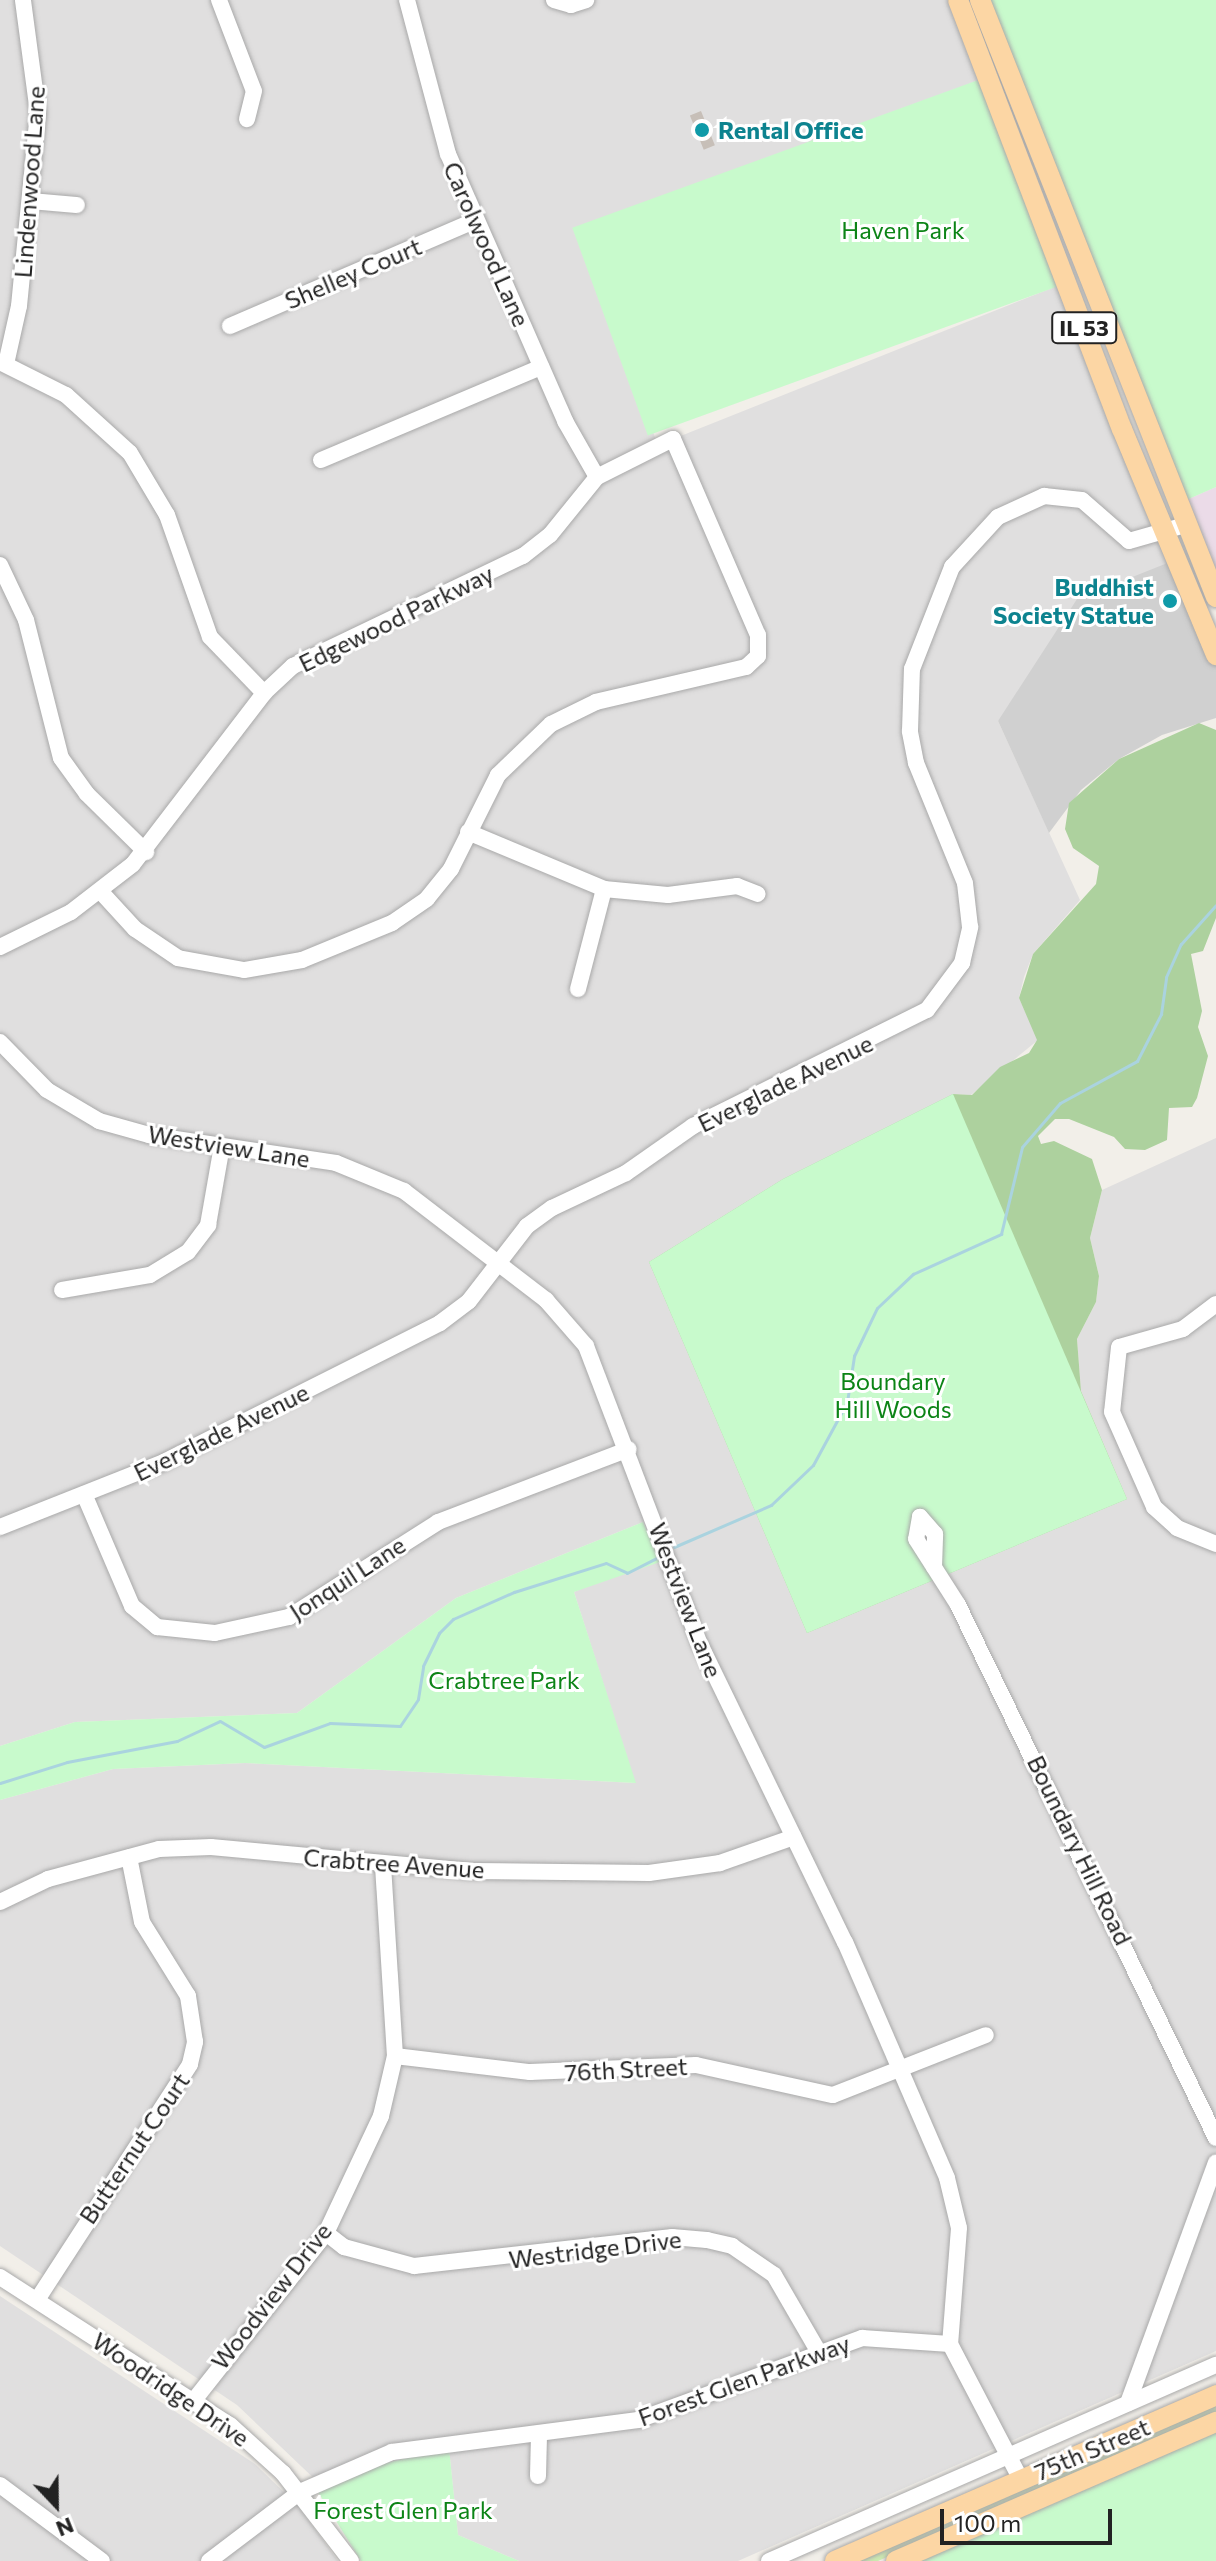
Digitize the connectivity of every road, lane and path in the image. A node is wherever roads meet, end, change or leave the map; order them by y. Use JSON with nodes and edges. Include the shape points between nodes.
{"nodes":[{"id":1,"x":23,"y":0,"type":"edge"},
{"id":2,"x":219,"y":0,"type":"edge"},
{"id":3,"x":407,"y":0,"type":"edge"},
{"id":4,"x":554,"y":0,"type":"edge"},
{"id":5,"x":586,"y":0,"type":"edge"},
{"id":6,"x":958,"y":0,"type":"edge"},
{"id":7,"x":980,"y":0,"type":"edge"},
{"id":8,"x":247,"y":119,"type":"dead end"},
{"id":9,"x":30,"y":201,"type":"junction"},
{"id":10,"x":77,"y":205,"type":"dead end"},
{"id":11,"x":476,"y":220,"type":"junction"},
{"id":12,"x":230,"y":326,"type":"dead end"},
{"id":13,"x":3,"y":363,"type":"edge"},
{"id":14,"x":541,"y":367,"type":"junction"},
{"id":15,"x":321,"y":460,"type":"dead end"},
{"id":16,"x":597,"y":477,"type":"junction"},
{"id":17,"x":1185,"y":525,"type":"junction"},
{"id":18,"x":1165,"y":533,"type":"junction"},
{"id":19,"x":0,"y":565,"type":"edge"},
{"id":20,"x":1216,"y":597,"type":"edge"},
{"id":21,"x":1216,"y":655,"type":"edge"},
{"id":22,"x":264,"y":693,"type":"junction"},
{"id":23,"x":468,"y":832,"type":"junction"},
{"id":24,"x":146,"y":852,"type":"junction"},
{"id":25,"x":604,"y":889,"type":"junction"},
{"id":26,"x":101,"y":892,"type":"junction"},
{"id":27,"x":758,"y":894,"type":"dead end"},
{"id":28,"x":0,"y":947,"type":"edge"},
{"id":29,"x":578,"y":989,"type":"dead end"},
{"id":30,"x":0,"y":1042,"type":"edge"},
{"id":31,"x":222,"y":1146,"type":"junction"},
{"id":32,"x":499,"y":1262,"type":"junction"},
{"id":33,"x":62,"y":1290,"type":"dead end"},
{"id":34,"x":1216,"y":1304,"type":"edge"},
{"id":35,"x":629,"y":1449,"type":"junction"},
{"id":36,"x":84,"y":1494,"type":"junction"},
{"id":37,"x":2,"y":1523,"type":"edge"},
{"id":38,"x":1216,"y":1544,"type":"edge"},
{"id":39,"x":934,"y":1567,"type":"dead end"},
{"id":40,"x":794,"y":1837,"type":"junction"},
{"id":41,"x":129,"y":1857,"type":"junction"},
{"id":42,"x":383,"y":1867,"type":"junction"},
{"id":43,"x":0,"y":1902,"type":"edge"},
{"id":44,"x":986,"y":2035,"type":"dead end"},
{"id":45,"x":395,"y":2056,"type":"junction"},
{"id":46,"x":901,"y":2071,"type":"junction"},
{"id":47,"x":1216,"y":2138,"type":"edge"},
{"id":48,"x":1216,"y":2163,"type":"edge"},
{"id":49,"x":326,"y":2233,"type":"junction"},
{"id":50,"x":0,"y":2277,"type":"edge"},
{"id":51,"x":37,"y":2300,"type":"junction"},
{"id":52,"x":950,"y":2344,"type":"junction"},
{"id":53,"x":818,"y":2351,"type":"junction"},
{"id":54,"x":1216,"y":2365,"type":"edge"},
{"id":55,"x":1216,"y":2395,"type":"edge"},
{"id":56,"x":195,"y":2399,"type":"junction"},
{"id":57,"x":1128,"y":2403,"type":"junction"},
{"id":58,"x":1216,"y":2422,"type":"edge"},
{"id":59,"x":539,"y":2434,"type":"junction"},
{"id":60,"x":1011,"y":2456,"type":"junction"},
{"id":61,"x":538,"y":2476,"type":"dead end"},
{"id":62,"x":1021,"y":2480,"type":"junction"},
{"id":63,"x":0,"y":2485,"type":"edge"},
{"id":64,"x":300,"y":2492,"type":"junction"},
{"id":65,"x":102,"y":2561,"type":"edge"},
{"id":66,"x":209,"y":2561,"type":"edge"},
{"id":67,"x":351,"y":2561,"type":"edge"},
{"id":68,"x":769,"y":2561,"type":"edge"},
{"id":69,"x":835,"y":2561,"type":"edge"},
{"id":70,"x":896,"y":2561,"type":"edge"}],
"edges":[{"from":1,"to":9,"type":"street","name":"Lindenwood Lane","via":[[37,86]]},
{"from":2,"to":8,"type":"street","via":[[254,91]]},
{"from":3,"to":11,"type":"street","name":"Carolwood Lane","via":[[433,113]]},
{"from":4,"to":5,"type":"street","via":[[571,5]]},
{"from":6,"to":18,"type":"main road","number":"IL 53"},
{"from":7,"to":17,"type":"main road","number":"IL 53"},
{"from":9,"to":10,"type":"street"},
{"from":9,"to":13,"type":"street","name":"Lindenwood Lane"},
{"from":11,"to":12,"type":"street","name":"Shelley Court"},
{"from":11,"to":14,"type":"street","name":"Carolwood Lane"},
{"from":13,"to":22,"type":"street","via":[[81,406],[130,453],[167,515],[210,637]]},
{"from":14,"to":15,"type":"street"},
{"from":14,"to":16,"type":"street","name":"Carolwood Lane"},
{"from":16,"to":22,"type":"street","name":"Edgewood Parkway","via":[[550,535],[523,556],[318,650]]},
{"from":16,"to":23,"type":"street","name":"Edgewood Parkway","via":[[673,439],[758,635],[758,656],[741,670],[596,702],[551,724],[508,762]]},
{"from":17,"to":18,"type":"street","name":"Everglade Avenue"},
{"from":17,"to":20,"type":"main road","number":"IL 53"},
{"from":18,"to":21,"type":"main road","number":"IL 53"},
{"from":18,"to":32,"type":"street","name":"Everglade Avenue","via":[[1129,541],[1082,500],[1044,496],[998,517],[952,567],[920,644],[910,693],[916,763],[969,901],[962,963],[936,1001],[912,1021],[693,1126],[626,1173],[552,1208],[527,1226]]},
{"from":19,"to":24,"type":"street","via":[[26,620],[61,758],[87,794]]},
{"from":22,"to":24,"type":"street","name":"Edgewood Parkway"},
{"from":23,"to":25,"type":"street"},
{"from":23,"to":26,"type":"street","via":[[441,883],[414,910],[272,968],[227,970],[178,958],[135,929]]},
{"from":24,"to":26,"type":"street","name":"Edgewood Parkway"},
{"from":25,"to":27,"type":"street","via":[[668,895],[737,886]]},
{"from":25,"to":29,"type":"street"},
{"from":26,"to":28,"type":"street","name":"Edgewood Parkway"},
{"from":30,"to":31,"type":"street","name":"Westview Lane","via":[[47,1090],[99,1121]]},
{"from":31,"to":32,"type":"street","name":"Westview Lane","via":[[368,1173],[428,1206]]},
{"from":31,"to":33,"type":"street","via":[[208,1225],[188,1252],[150,1275]]},
{"from":32,"to":35,"type":"street","name":"Westview Lane","via":[[553,1305],[586,1346]]},
{"from":32,"to":36,"type":"street","name":"Everglade Avenue","via":[[469,1301],[440,1323],[164,1462]]},
{"from":34,"to":38,"type":"street","via":[[1183,1329],[1119,1347],[1112,1412],[1137,1479],[1177,1528]]},
{"from":35,"to":36,"type":"street","name":"Jonquil Lane","via":[[438,1522],[289,1617],[223,1633],[157,1627],[138,1612],[120,1586]]},
{"from":35,"to":40,"type":"street","name":"Westview Lane","via":[[700,1644]]},
{"from":36,"to":37,"type":"street","name":"Everglade Avenue"},
{"from":39,"to":47,"type":"street","name":"Boundary Hill Road","via":[[1041,1771]]},
{"from":40,"to":42,"type":"street","name":"Crabtree Avenue","via":[[720,1863],[662,1872]]},
{"from":40,"to":46,"type":"street","name":"Westview Lane"},
{"from":41,"to":42,"type":"street","name":"Crabtree Avenue","via":[[211,1847]]},
{"from":41,"to":43,"type":"street","name":"Crabtree Avenue","via":[[48,1879]]},
{"from":41,"to":51,"type":"street","name":"Butternut Court","via":[[148,1936],[191,2005],[190,2064]]},
{"from":42,"to":45,"type":"street","name":"Woodview Drive"},
{"from":44,"to":46,"type":"street","name":"76th Street"},
{"from":45,"to":46,"type":"street","name":"76th Street","via":[[530,2072],[696,2065],[819,2096],[849,2092]]},
{"from":45,"to":49,"type":"street","name":"Woodview Drive","via":[[381,2116]]},
{"from":46,"to":52,"type":"street","name":"Westview Lane","via":[[955,2204]]},
{"from":48,"to":57,"type":"street"},
{"from":49,"to":53,"type":"street","name":"Westridge Drive","via":[[344,2247],[414,2266],[672,2237],[707,2240],[732,2246],[774,2275]]},
{"from":49,"to":56,"type":"street","name":"Woodview Drive"},
{"from":50,"to":51,"type":"street","name":"Woodridge Drive"},
{"from":51,"to":56,"type":"street","name":"Woodridge Drive"},
{"from":52,"to":53,"type":"street","name":"Forest Glen Parkway","via":[[876,2337]]},
{"from":52,"to":60,"type":"street"},
{"from":53,"to":59,"type":"street","name":"Forest Glen Parkway","via":[[665,2414]]},
{"from":54,"to":57,"type":"street"},
{"from":55,"to":62,"type":"main road","name":"75th Street"},
{"from":56,"to":64,"type":"street","name":"Woodridge Drive","via":[[248,2440]]},
{"from":57,"to":60,"type":"street"},
{"from":58,"to":70,"type":"main road","name":"75th Street"},
{"from":59,"to":61,"type":"street"},
{"from":59,"to":64,"type":"street","name":"Forest Glen Parkway","via":[[403,2450]]},
{"from":60,"to":62,"type":"street"},
{"from":60,"to":68,"type":"street"},
{"from":62,"to":69,"type":"main road","name":"75th Street"},
{"from":63,"to":65,"type":"street"},
{"from":64,"to":66,"type":"street","name":"Forest Glen Parkway"},
{"from":64,"to":67,"type":"street","name":"Woodridge Drive"}]}
